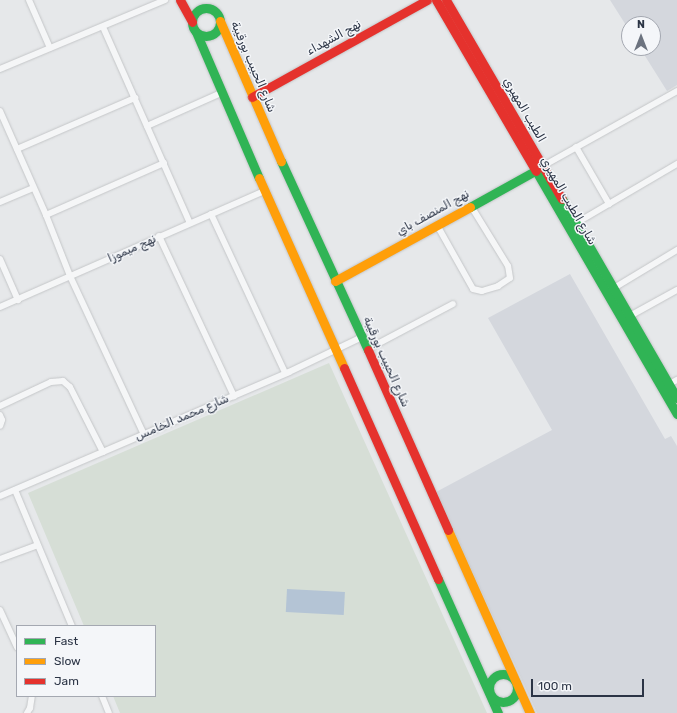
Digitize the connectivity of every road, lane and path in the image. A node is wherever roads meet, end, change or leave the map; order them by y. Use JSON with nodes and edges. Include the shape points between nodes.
{"nodes":[{"id":1,"x":29,"y":0,"type":"edge"},
{"id":2,"x":165,"y":0,"type":"edge"},
{"id":3,"x":180,"y":0,"type":"edge"},
{"id":4,"x":211,"y":0,"type":"edge"},
{"id":5,"x":427,"y":0,"type":"edge"},
{"id":6,"x":436,"y":0,"type":"edge"},
{"id":7,"x":446,"y":0,"type":"edge"},
{"id":8,"x":216,"y":11,"type":"junction"},
{"id":9,"x":220,"y":21,"type":"junction"},
{"id":10,"x":192,"y":22,"type":"junction"},
{"id":11,"x":103,"y":27,"type":"junction"},
{"id":12,"x":196,"y":32,"type":"junction"},
{"id":13,"x":50,"y":48,"type":"junction"},
{"id":14,"x":0,"y":69,"type":"edge"},
{"id":15,"x":677,"y":91,"type":"edge"},
{"id":16,"x":221,"y":93,"type":"junction"},
{"id":17,"x":252,"y":97,"type":"junction"},
{"id":18,"x":135,"y":98,"type":"junction"},
{"id":19,"x":0,"y":111,"type":"edge"},
{"id":20,"x":147,"y":126,"type":"junction"},
{"id":21,"x":576,"y":147,"type":"junction"},
{"id":22,"x":17,"y":149,"type":"junction"},
{"id":23,"x":164,"y":164,"type":"junction"},
{"id":24,"x":677,"y":164,"type":"edge"},
{"id":25,"x":539,"y":168,"type":"junction"},
{"id":26,"x":33,"y":188,"type":"junction"},
{"id":27,"x":264,"y":191,"type":"junction"},
{"id":28,"x":0,"y":202,"type":"edge"},
{"id":29,"x":609,"y":204,"type":"junction"},
{"id":30,"x":471,"y":206,"type":"junction"},
{"id":31,"x":211,"y":214,"type":"junction"},
{"id":32,"x":46,"y":215,"type":"junction"},
{"id":33,"x":190,"y":223,"type":"junction"},
{"id":34,"x":438,"y":225,"type":"junction"},
{"id":35,"x":573,"y":225,"type":"junction"},
{"id":36,"x":159,"y":236,"type":"junction"},
{"id":37,"x":677,"y":250,"type":"edge"},
{"id":38,"x":0,"y":259,"type":"edge"},
{"id":39,"x":70,"y":276,"type":"junction"},
{"id":40,"x":335,"y":281,"type":"junction"},
{"id":41,"x":614,"y":288,"type":"junction"},
{"id":42,"x":677,"y":290,"type":"edge"},
{"id":43,"x":18,"y":300,"type":"junction"},
{"id":44,"x":454,"y":304,"type":"dead end"},
{"id":45,"x":0,"y":308,"type":"edge"},
{"id":46,"x":626,"y":319,"type":"junction"},
{"id":47,"x":362,"y":336,"type":"junction"},
{"id":48,"x":368,"y":349,"type":"junction"},
{"id":49,"x":335,"y":350,"type":"junction"},
{"id":50,"x":285,"y":373,"type":"junction"},
{"id":51,"x":669,"y":384,"type":"edge"},
{"id":52,"x":234,"y":396,"type":"junction"},
{"id":53,"x":677,"y":398,"type":"edge"},
{"id":54,"x":0,"y":406,"type":"edge"},
{"id":55,"x":677,"y":414,"type":"edge"},
{"id":56,"x":0,"y":415,"type":"edge"},
{"id":57,"x":0,"y":426,"type":"edge"},
{"id":58,"x":144,"y":434,"type":"junction"},
{"id":59,"x":103,"y":452,"type":"junction"},
{"id":60,"x":15,"y":490,"type":"junction"},
{"id":61,"x":0,"y":496,"type":"edge"},
{"id":62,"x":38,"y":545,"type":"junction"},
{"id":63,"x":0,"y":559,"type":"edge"},
{"id":64,"x":0,"y":610,"type":"edge"},
{"id":65,"x":72,"y":625,"type":"edge"},
{"id":66,"x":16,"y":645,"type":"edge"},
{"id":67,"x":515,"y":682,"type":"junction"},
{"id":68,"x":490,"y":694,"type":"junction"},
{"id":69,"x":32,"y":697,"type":"edge"},
{"id":70,"x":102,"y":697,"type":"edge"},
{"id":71,"x":27,"y":713,"type":"edge"},
{"id":72,"x":109,"y":713,"type":"edge"},
{"id":73,"x":498,"y":713,"type":"edge"},
{"id":74,"x":530,"y":713,"type":"edge"}],
"edges":[{"from":1,"to":13,"type":"street"},
{"from":2,"to":11,"type":"street"},
{"from":3,"to":10,"type":"street"},
{"from":4,"to":8,"type":"street","name":"شارع الحبيب بورقيبة"},
{"from":5,"to":17,"type":"street","name":"نهج الشهداء"},
{"from":6,"to":25,"type":"street","name":"شارع الطيب المهيري"},
{"from":7,"to":25,"type":"street","name":"الطيب المهيري"},
{"from":8,"to":9,"type":"street"},
{"from":8,"to":10,"type":"street","via":[[206,7],[200,8]]},
{"from":9,"to":12,"type":"street","via":[[212,35],[201,35]]},
{"from":9,"to":17,"type":"street","name":"شارع الحبيب بورقيبة"},
{"from":10,"to":12,"type":"street"},
{"from":11,"to":13,"type":"street"},
{"from":11,"to":18,"type":"street"},
{"from":12,"to":16,"type":"street"},
{"from":13,"to":14,"type":"street"},
{"from":15,"to":21,"type":"street"},
{"from":16,"to":20,"type":"street"},
{"from":16,"to":27,"type":"street"},
{"from":17,"to":40,"type":"street","name":"شارع الحبيب بورقيبة"},
{"from":18,"to":20,"type":"street"},
{"from":18,"to":22,"type":"street"},
{"from":19,"to":22,"type":"street"},
{"from":20,"to":23,"type":"street"},
{"from":21,"to":25,"type":"street"},
{"from":21,"to":29,"type":"street"},
{"from":22,"to":26,"type":"street"},
{"from":23,"to":32,"type":"street"},
{"from":23,"to":33,"type":"street"},
{"from":24,"to":29,"type":"street"},
{"from":25,"to":30,"type":"street","name":"نهج المنصف باي"},
{"from":25,"to":35,"type":"street","name":"شارع الطيب المهيري"},
{"from":26,"to":28,"type":"street"},
{"from":26,"to":32,"type":"street"},
{"from":27,"to":31,"type":"street","name":"نهج ميموزا"},
{"from":27,"to":49,"type":"street"},
{"from":29,"to":35,"type":"street"},
{"from":30,"to":34,"type":"street","name":"نهج المنصف باي"},
{"from":30,"to":34,"type":"street","via":[[510,272],[509,279],[498,286],[486,291],[473,289]]},
{"from":31,"to":33,"type":"street","name":"نهج ميموزا"},
{"from":31,"to":50,"type":"street"},
{"from":32,"to":39,"type":"street"},
{"from":33,"to":36,"type":"street","name":"نهج ميموزا"},
{"from":34,"to":40,"type":"street","name":"نهج المنصف باي"},
{"from":35,"to":41,"type":"street"},
{"from":35,"to":46,"type":"street","name":"شارع الطيب المهيري"},
{"from":36,"to":39,"type":"street","name":"نهج ميموزا"},
{"from":36,"to":52,"type":"street"},
{"from":37,"to":41,"type":"street"},
{"from":38,"to":43,"type":"street"},
{"from":39,"to":43,"type":"street","name":"نهج ميموزا"},
{"from":39,"to":58,"type":"street"},
{"from":40,"to":47,"type":"street","name":"شارع الحبيب بورقيبة"},
{"from":41,"to":46,"type":"street"},
{"from":42,"to":46,"type":"street"},
{"from":43,"to":45,"type":"street","name":"نهج ميموزا"},
{"from":44,"to":48,"type":"street"},
{"from":46,"to":51,"type":"street","name":"شارع الطيب المهيري"},
{"from":47,"to":48,"type":"street","name":"شارع الحبيب بورقيبة"},
{"from":47,"to":49,"type":"street","name":"شارع محمد الخامس"},
{"from":48,"to":67,"type":"street","name":"شارع الحبيب بورقيبة"},
{"from":49,"to":50,"type":"street","name":"شارع محمد الخامس"},
{"from":49,"to":68,"type":"street"},
{"from":50,"to":52,"type":"street","name":"شارع محمد الخامس"},
{"from":51,"to":53,"type":"street"},
{"from":51,"to":55,"type":"street","name":"شارع الطيب المهيري"},
{"from":52,"to":58,"type":"street","name":"شارع محمد الخامس"},
{"from":54,"to":59,"type":"street","via":[[51,382],[63,381],[70,387]]},
{"from":56,"to":57,"type":"street"},
{"from":58,"to":59,"type":"street","name":"شارع محمد الخامس"},
{"from":59,"to":60,"type":"street","name":"شارع محمد الخامس"},
{"from":60,"to":61,"type":"street","name":"شارع محمد الخامس"},
{"from":60,"to":62,"type":"street"},
{"from":62,"to":63,"type":"street"},
{"from":62,"to":65,"type":"street"},
{"from":64,"to":66,"type":"street"},
{"from":67,"to":68,"type":"street","via":[[516,692],[509,700],[498,701]]},
{"from":67,"to":68,"type":"street","via":[[507,674],[496,675],[489,683]]},
{"from":67,"to":74,"type":"street","name":"شارع الحبيب بورقيبة"},
{"from":68,"to":73,"type":"street"},
{"from":69,"to":71,"type":"street"},
{"from":70,"to":72,"type":"street"}]}
